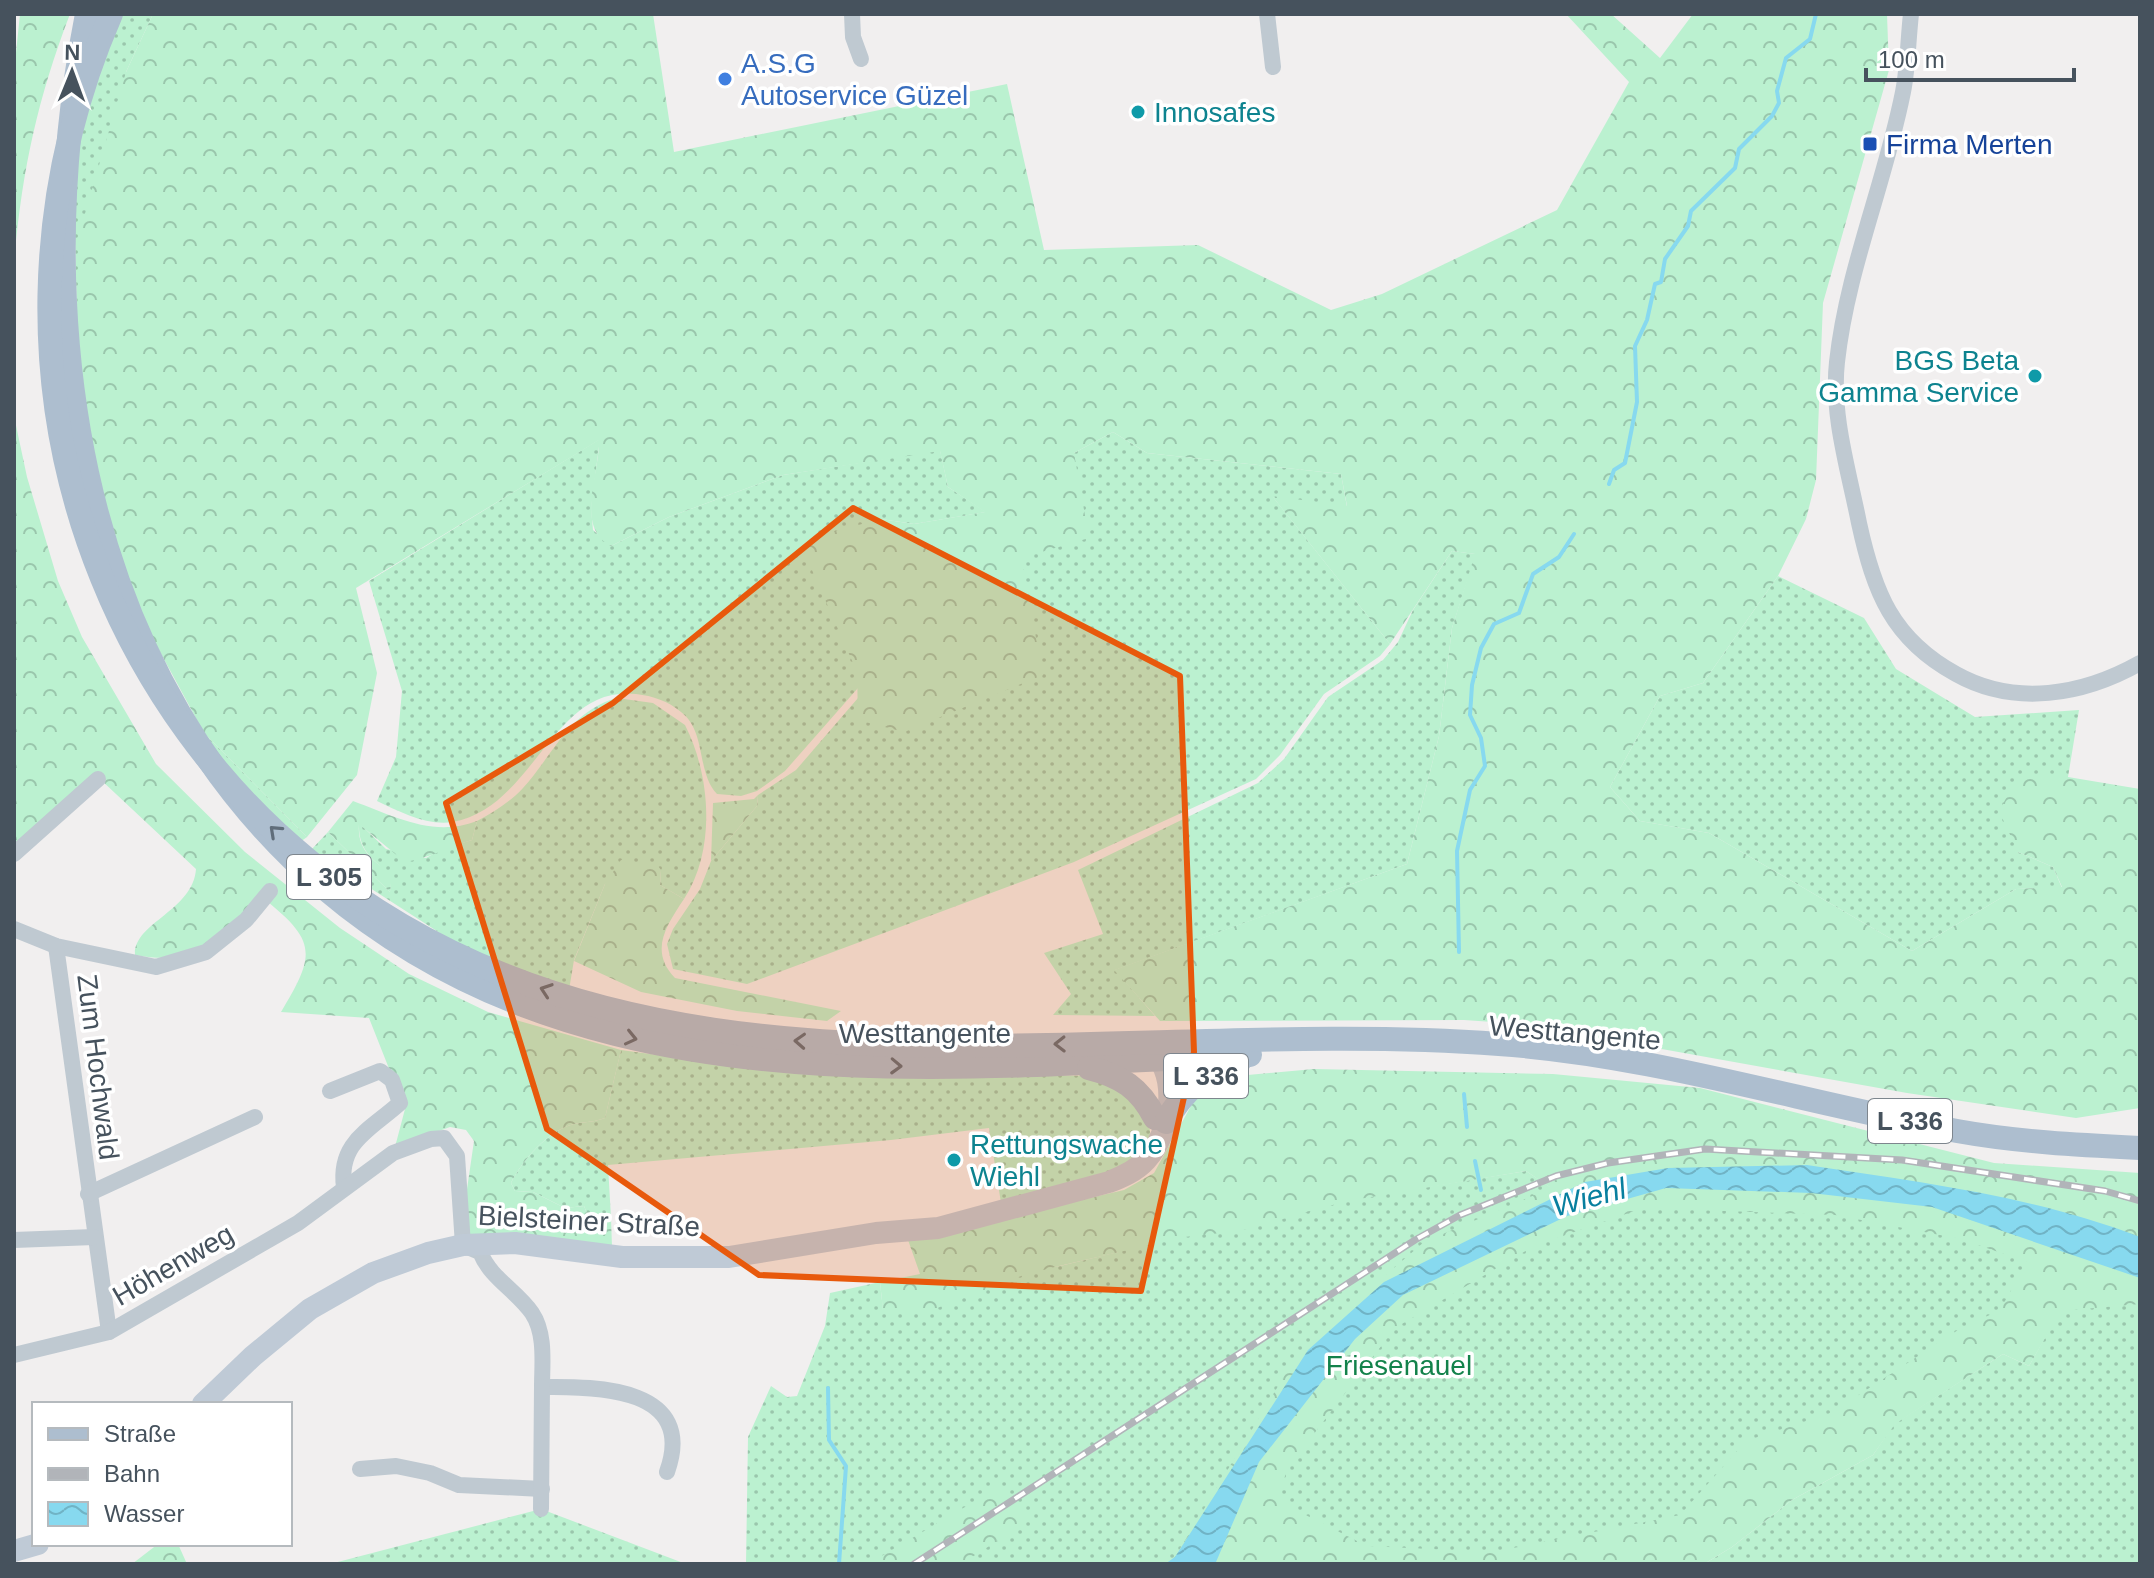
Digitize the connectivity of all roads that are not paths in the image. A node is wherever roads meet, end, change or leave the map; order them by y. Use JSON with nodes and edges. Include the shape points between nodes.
{"nodes":[{"id":1,"x":87,"y":14,"type":"edge"},
{"id":2,"x":111,"y":14,"type":"edge"},
{"id":3,"x":852,"y":14,"type":"edge"},
{"id":4,"x":1267,"y":14,"type":"edge"},
{"id":5,"x":1911,"y":14,"type":"edge"},
{"id":6,"x":861,"y":59,"type":"dead end"},
{"id":7,"x":1273,"y":67,"type":"dead end"},
{"id":8,"x":2140,"y":663,"type":"edge"},
{"id":9,"x":98,"y":779,"type":"dead end"},
{"id":10,"x":14,"y":854,"type":"edge"},
{"id":11,"x":270,"y":891,"type":"dead end"},
{"id":12,"x":14,"y":929,"type":"edge"},
{"id":13,"x":56,"y":946,"type":"junction"},
{"id":14,"x":1191,"y":1040,"type":"junction"},
{"id":15,"x":1138,"y":1042,"type":"junction"},
{"id":16,"x":1265,"y":1055,"type":"junction"},
{"id":17,"x":1161,"y":1059,"type":"junction"},
{"id":18,"x":1067,"y":1063,"type":"junction"},
{"id":19,"x":1683,"y":1073,"type":"junction"},
{"id":20,"x":330,"y":1091,"type":"dead end"},
{"id":21,"x":255,"y":1117,"type":"dead end"},
{"id":22,"x":1159,"y":1128,"type":"junction"},
{"id":23,"x":2140,"y":1148,"type":"edge"},
{"id":24,"x":344,"y":1187,"type":"junction"},
{"id":25,"x":88,"y":1194,"type":"junction"},
{"id":26,"x":94,"y":1237,"type":"junction"},
{"id":27,"x":14,"y":1240,"type":"edge"},
{"id":28,"x":463,"y":1245,"type":"junction"},
{"id":29,"x":109,"y":1332,"type":"junction"},
{"id":30,"x":14,"y":1355,"type":"edge"},
{"id":31,"x":542,"y":1387,"type":"junction"},
{"id":32,"x":205,"y":1402,"type":"edge"},
{"id":33,"x":360,"y":1469,"type":"dead end"},
{"id":34,"x":667,"y":1472,"type":"dead end"},
{"id":35,"x":542,"y":1489,"type":"junction"},
{"id":36,"x":541,"y":1509,"type":"dead end"}],
"edges":[{"from":1,"to":18,"type":"main road","name":"Westtangente","number":"L 305","one_way":true,"via":[[49,124],[29,241],[28,361],[38,441],[66,542],[100,626],[159,726],[232,817],[289,870],[383,939],[451,977],[572,1023],[675,1047],[787,1060],[901,1066]]},
{"from":15,"to":2,"type":"main road","name":"Westtangente","number":"L 305","one_way":true,"via":[[809,1042],[717,1032],[627,1014],[518,980],[413,933],[331,879],[264,821],[187,732],[132,643],[90,547],[62,445],[49,325],[56,204],[78,101]]},
{"from":3,"to":6,"type":"street"},
{"from":4,"to":7,"type":"street"},
{"from":5,"to":8,"type":"street","via":[[1903,91],[1849,292],[1836,365],[1839,426],[1868,562],[1891,619],[1928,658],[1973,683],[2026,694],[2074,691]]},
{"from":9,"to":10,"type":"street"},
{"from":11,"to":13,"type":"street","name":"Zum Hochwald","via":[[246,920],[206,952],[156,967]]},
{"from":12,"to":13,"type":"street","name":"Zum Hochwald"},
{"from":13,"to":25,"type":"street","name":"Zum Hochwald"},
{"from":14,"to":15,"type":"main road","name":"Westtangente","number":"L 305"},
{"from":14,"to":17,"type":"main road","number":"L 336"},
{"from":14,"to":19,"type":"main road","name":"Westtangente","number":"L 336","via":[[1494,1043]]},
{"from":15,"to":17,"type":"main road","number":"L 336"},
{"from":16,"to":17,"type":"main road","name":"Westtangente","number":"L 336"},
{"from":16,"to":19,"type":"main road","name":"Westtangente","number":"L 336","via":[[1469,1054]]},
{"from":16,"to":22,"type":"main road","number":"L 336","via":[[1199,1080]]},
{"from":17,"to":18,"type":"main road","name":"Westtangente","number":"L 305"},
{"from":17,"to":22,"type":"main road","number":"L 336","via":[[1168,1078]]},
{"from":18,"to":22,"type":"main road","number":"L 305","via":[[1129,1083]]},
{"from":19,"to":23,"type":"main road","number":"L 336","via":[[1963,1132]]},
{"from":20,"to":24,"type":"street","via":[[380,1071],[392,1080],[400,1103],[347,1150],[341,1169]]},
{"from":21,"to":25,"type":"street","name":"Zum Hochwald"},
{"from":22,"to":28,"type":"main road","name":"Bielsteiner Straße","number":"L 336","via":[[1140,1166],[1109,1182],[969,1218],[940,1217],[729,1257],[622,1257],[515,1243]]},
{"from":24,"to":28,"type":"street","name":"Höhenweg","via":[[393,1153],[444,1138],[457,1156]]},
{"from":24,"to":29,"type":"street","name":"Höhenweg","via":[[298,1223]]},
{"from":25,"to":26,"type":"street","name":"Zum Hochwald"},
{"from":26,"to":27,"type":"street"},
{"from":26,"to":29,"type":"street","name":"Zum Hochwald"},
{"from":28,"to":31,"type":"street","via":[[480,1252],[487,1269],[533,1314],[542,1338]]},
{"from":28,"to":32,"type":"main road","name":"Bielsteiner Straße","number":"L 336","via":[[373,1273],[310,1309]]},
{"from":29,"to":30,"type":"street","name":"Höhenweg"},
{"from":31,"to":34,"type":"street","via":[[590,1387],[658,1407],[675,1436]]},
{"from":31,"to":35,"type":"street"},
{"from":33,"to":35,"type":"street","via":[[396,1466],[459,1485]]},
{"from":35,"to":36,"type":"street"}]}
